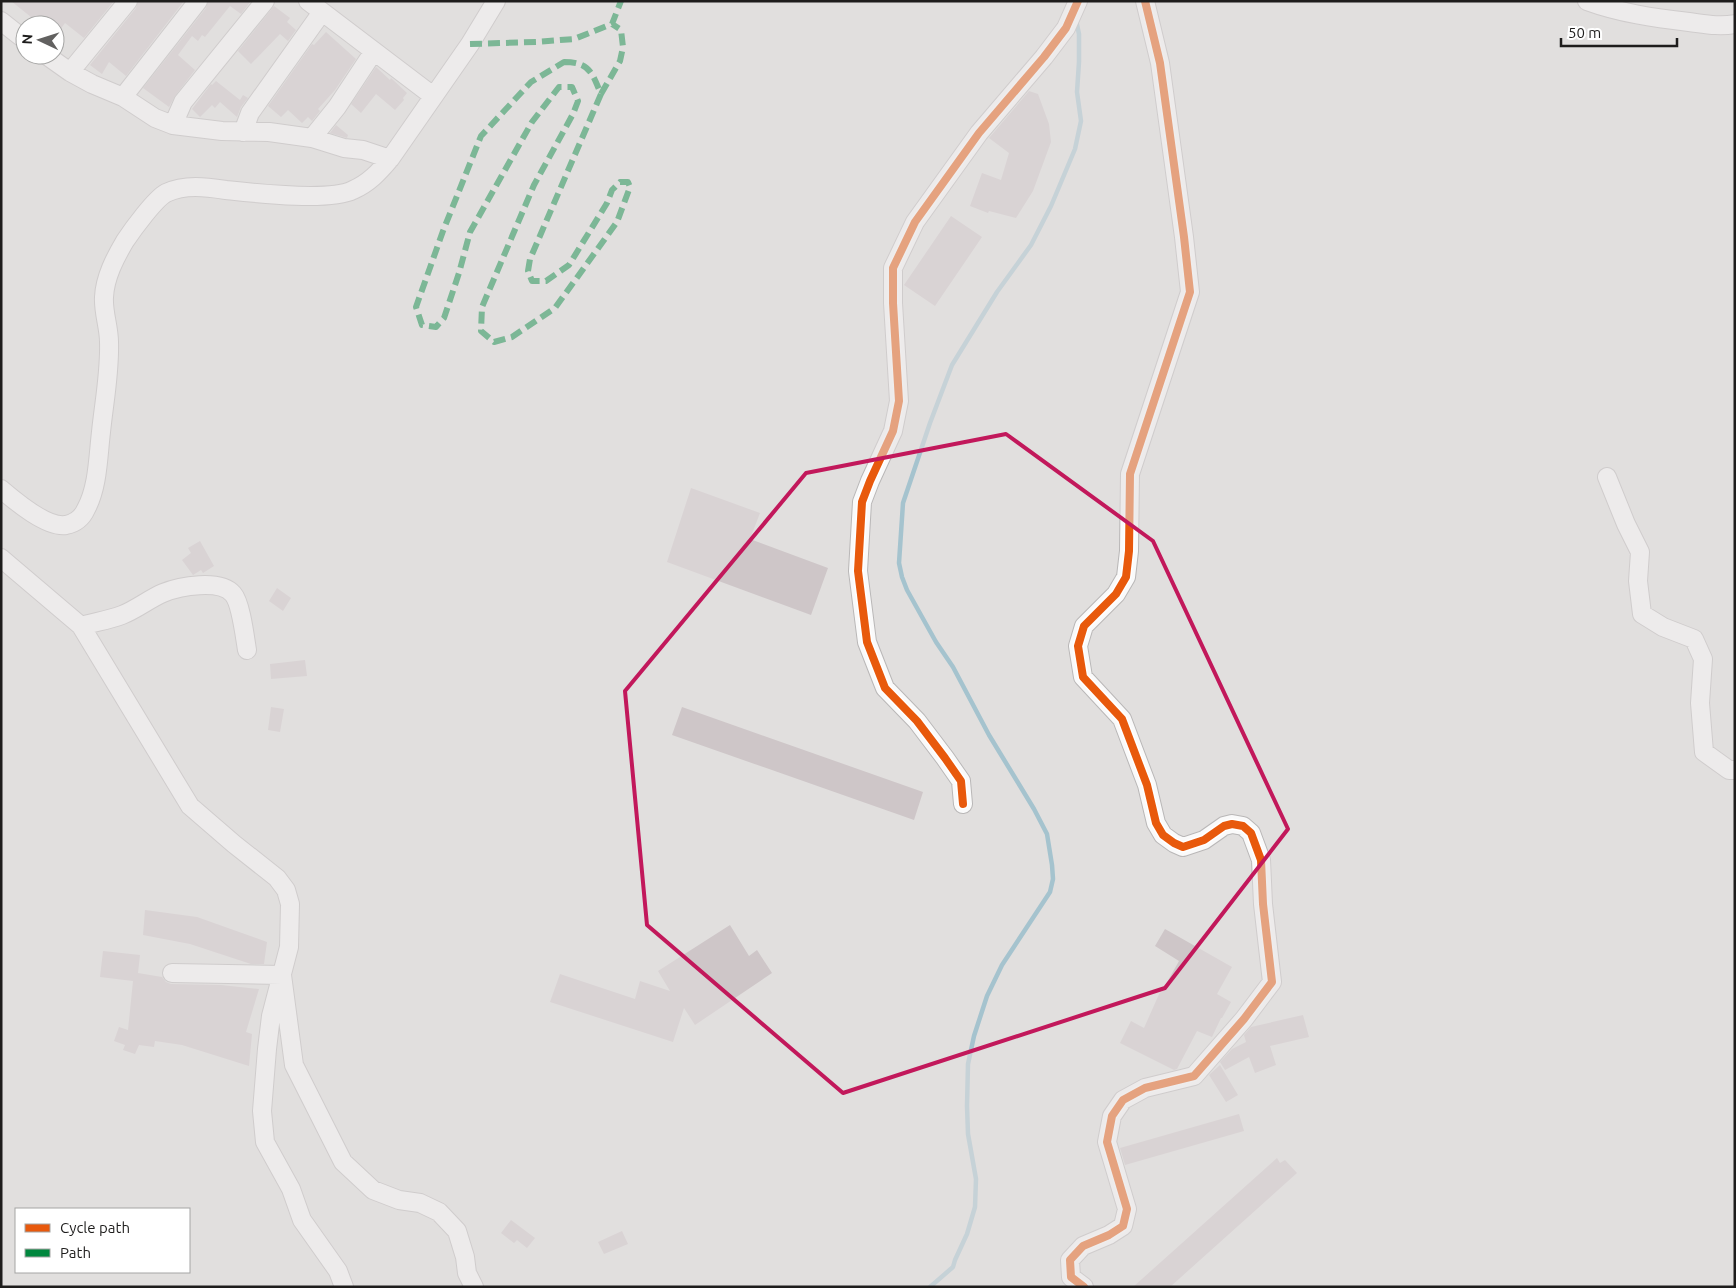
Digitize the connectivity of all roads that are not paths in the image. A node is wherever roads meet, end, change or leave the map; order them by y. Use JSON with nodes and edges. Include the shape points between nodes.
{"nodes":[{"id":1,"x":128,"y":1,"type":"edge"},
{"id":2,"x":198,"y":1,"type":"edge"},
{"id":3,"x":265,"y":1,"type":"edge"},
{"id":4,"x":496,"y":1,"type":"edge"},
{"id":5,"x":1078,"y":1,"type":"edge"},
{"id":6,"x":1145,"y":1,"type":"edge"},
{"id":7,"x":1587,"y":1,"type":"edge"},
{"id":8,"x":315,"y":6,"type":"edge"},
{"id":9,"x":1,"y":21,"type":"edge"},
{"id":10,"x":1735,"y":24,"type":"edge"},
{"id":11,"x":15,"y":32,"type":"edge"},
{"id":12,"x":374,"y":51,"type":"junction"},
{"id":13,"x":60,"y":65,"type":"edge"},
{"id":14,"x":70,"y":72,"type":"junction"},
{"id":15,"x":433,"y":96,"type":"junction"},
{"id":16,"x":122,"y":97,"type":"junction"},
{"id":17,"x":173,"y":125,"type":"junction"},
{"id":18,"x":243,"y":132,"type":"junction"},
{"id":19,"x":312,"y":138,"type":"junction"},
{"id":20,"x":390,"y":159,"type":"junction"},
{"id":21,"x":1607,"y":477,"type":"dead end"},
{"id":22,"x":1,"y":489,"type":"edge"},
{"id":23,"x":1,"y":558,"type":"edge"},
{"id":24,"x":81,"y":626,"type":"junction"},
{"id":25,"x":247,"y":650,"type":"dead end"},
{"id":26,"x":1735,"y":770,"type":"edge"},
{"id":27,"x":963,"y":804,"type":"dead end"},
{"id":28,"x":172,"y":974,"type":"dead end"},
{"id":29,"x":282,"y":976,"type":"junction"},
{"id":30,"x":344,"y":1287,"type":"edge"},
{"id":31,"x":474,"y":1287,"type":"edge"},
{"id":32,"x":1084,"y":1287,"type":"edge"}],
"edges":[{"from":1,"to":14,"type":"street"},
{"from":2,"to":16,"type":"street"},
{"from":3,"to":17,"type":"street","via":[[183,102]]},
{"from":4,"to":15,"type":"street"},
{"from":5,"to":27,"type":"street","via":[[1066,28],[979,133],[915,222],[893,268],[899,401],[893,431],[862,502],[858,571],[866,642],[885,688],[917,721],[961,782]]},
{"from":6,"to":32,"type":"street","via":[[1160,63],[1190,292],[1130,474],[1126,577],[1116,594],[1084,626],[1078,646],[1079,660],[1083,677],[1122,718],[1147,785],[1156,823],[1163,835],[1183,847],[1204,840],[1232,824],[1243,826],[1252,833],[1261,860],[1272,982],[1194,1076],[1145,1088],[1123,1100],[1112,1116],[1108,1142],[1127,1209],[1123,1226],[1109,1236],[1083,1246],[1070,1260],[1071,1276]]},
{"from":7,"to":10,"type":"street","via":[[1609,9],[1667,20],[1722,26]]},
{"from":8,"to":12,"type":"street"},
{"from":8,"to":18,"type":"street","via":[[250,113]]},
{"from":9,"to":11,"type":"street"},
{"from":12,"to":15,"type":"street"},
{"from":12,"to":19,"type":"street"},
{"from":13,"to":14,"type":"street"},
{"from":14,"to":16,"type":"street"},
{"from":15,"to":20,"type":"street"},
{"from":16,"to":17,"type":"street","via":[[155,118]]},
{"from":17,"to":18,"type":"street"},
{"from":18,"to":19,"type":"street"},
{"from":19,"to":20,"type":"street"},
{"from":20,"to":22,"type":"street","via":[[375,176],[352,191],[327,196],[184,187],[157,200],[125,241],[109,272],[104,298],[110,339],[109,373],[95,482],[87,508],[79,520],[65,525],[29,511]]},
{"from":21,"to":26,"type":"street","via":[[1640,552],[1638,581],[1642,614],[1663,627],[1694,638],[1703,659],[1700,703],[1704,752],[1729,770]]},
{"from":23,"to":24,"type":"street"},
{"from":24,"to":25,"type":"street","via":[[122,615],[164,592],[203,585],[224,587],[234,595]]},
{"from":24,"to":29,"type":"street","via":[[190,806],[286,890],[290,904],[288,947]]},
{"from":28,"to":29,"type":"street"},
{"from":29,"to":30,"type":"street","via":[[271,1016],[267,1049],[262,1111],[265,1142],[291,1189],[302,1220],[338,1271]]},
{"from":29,"to":31,"type":"street","via":[[294,1065],[343,1162],[373,1190],[440,1212],[457,1231],[467,1273]]}]}
